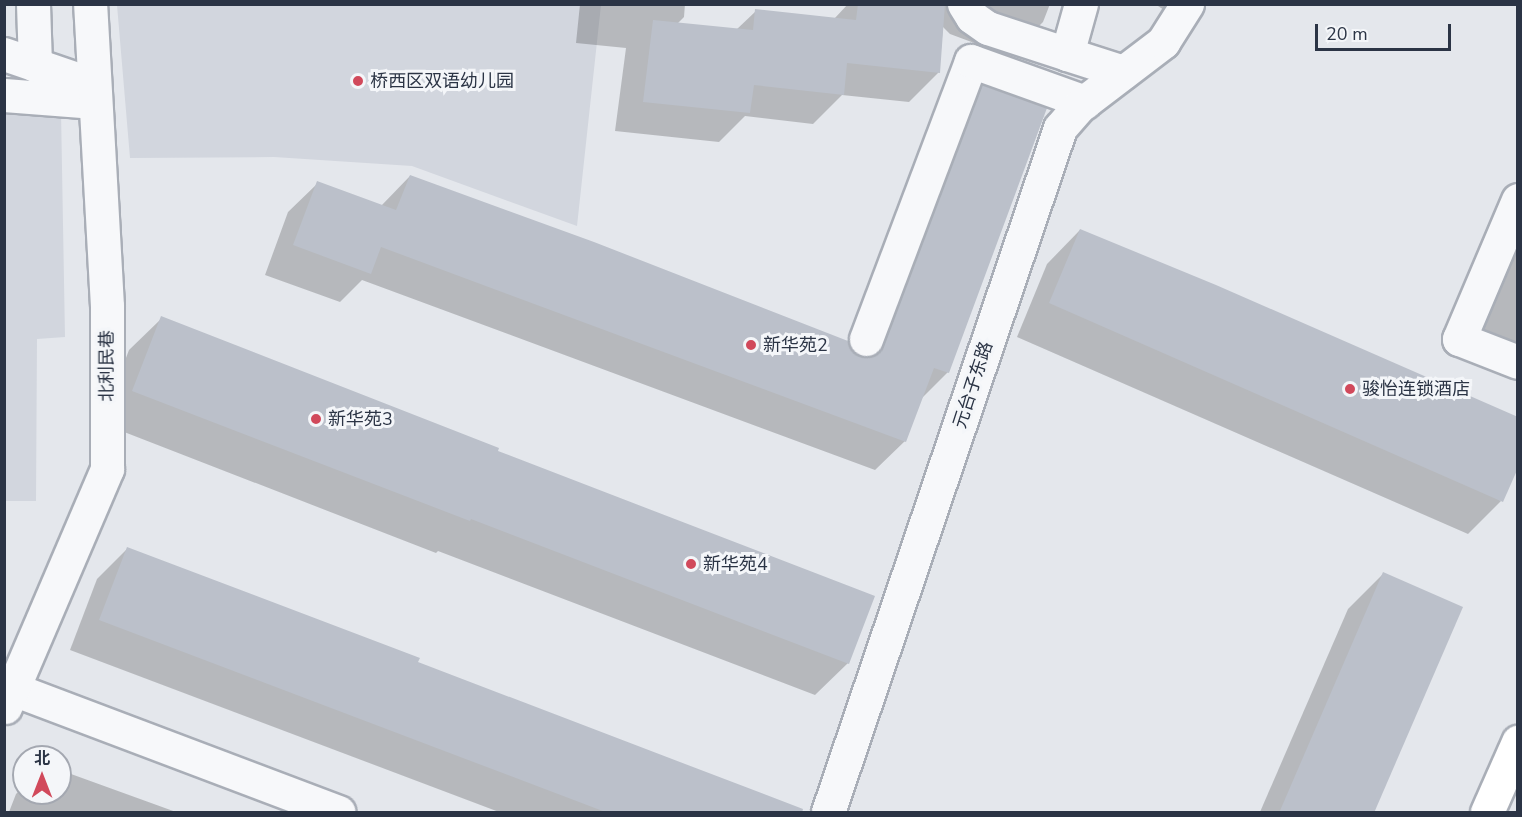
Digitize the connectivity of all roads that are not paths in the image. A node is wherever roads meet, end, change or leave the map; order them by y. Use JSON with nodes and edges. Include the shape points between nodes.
{"nodes":[{"id":1,"x":33,"y":4,"type":"edge"},
{"id":2,"x":90,"y":4,"type":"edge"},
{"id":3,"x":964,"y":4,"type":"edge"},
{"id":4,"x":1081,"y":4,"type":"edge"},
{"id":5,"x":1187,"y":4,"type":"edge"},
{"id":6,"x":4,"y":54,"type":"edge"},
{"id":7,"x":1067,"y":54,"type":"junction"},
{"id":8,"x":35,"y":64,"type":"junction"},
{"id":9,"x":1123,"y":72,"type":"junction"},
{"id":10,"x":95,"y":93,"type":"junction"},
{"id":11,"x":4,"y":95,"type":"edge"},
{"id":12,"x":1085,"y":102,"type":"junction"},
{"id":13,"x":1518,"y":200,"type":"edge"},
{"id":14,"x":866,"y":339,"type":"dead end"},
{"id":15,"x":1518,"y":362,"type":"edge"},
{"id":16,"x":9,"y":698,"type":"edge"},
{"id":17,"x":1518,"y":742,"type":"edge"},
{"id":18,"x":339,"y":813,"type":"edge"},
{"id":19,"x":828,"y":813,"type":"edge"},
{"id":20,"x":1487,"y":813,"type":"edge"}],
"edges":[{"from":1,"to":8,"type":"street"},
{"from":2,"to":10,"type":"street","name":"北利民巷"},
{"from":3,"to":7,"type":"street","via":[[972,17],[988,28]]},
{"from":4,"to":7,"type":"street"},
{"from":5,"to":9,"type":"street","name":"元台子东路","via":[[1162,42]]},
{"from":6,"to":8,"type":"street"},
{"from":7,"to":9,"type":"street"},
{"from":8,"to":10,"type":"street"},
{"from":9,"to":12,"type":"street","name":"元台子东路"},
{"from":10,"to":11,"type":"street"},
{"from":10,"to":16,"type":"street","name":"北利民巷","via":[[107,306],[107,469]]},
{"from":12,"to":14,"type":"street","via":[[971,61]]},
{"from":12,"to":19,"type":"street","name":"元台子东路","via":[[1060,128],[1049,158]]},
{"from":13,"to":15,"type":"street","via":[[1459,339]]},
{"from":16,"to":18,"type":"street"},
{"from":17,"to":20,"type":"main road"}]}
